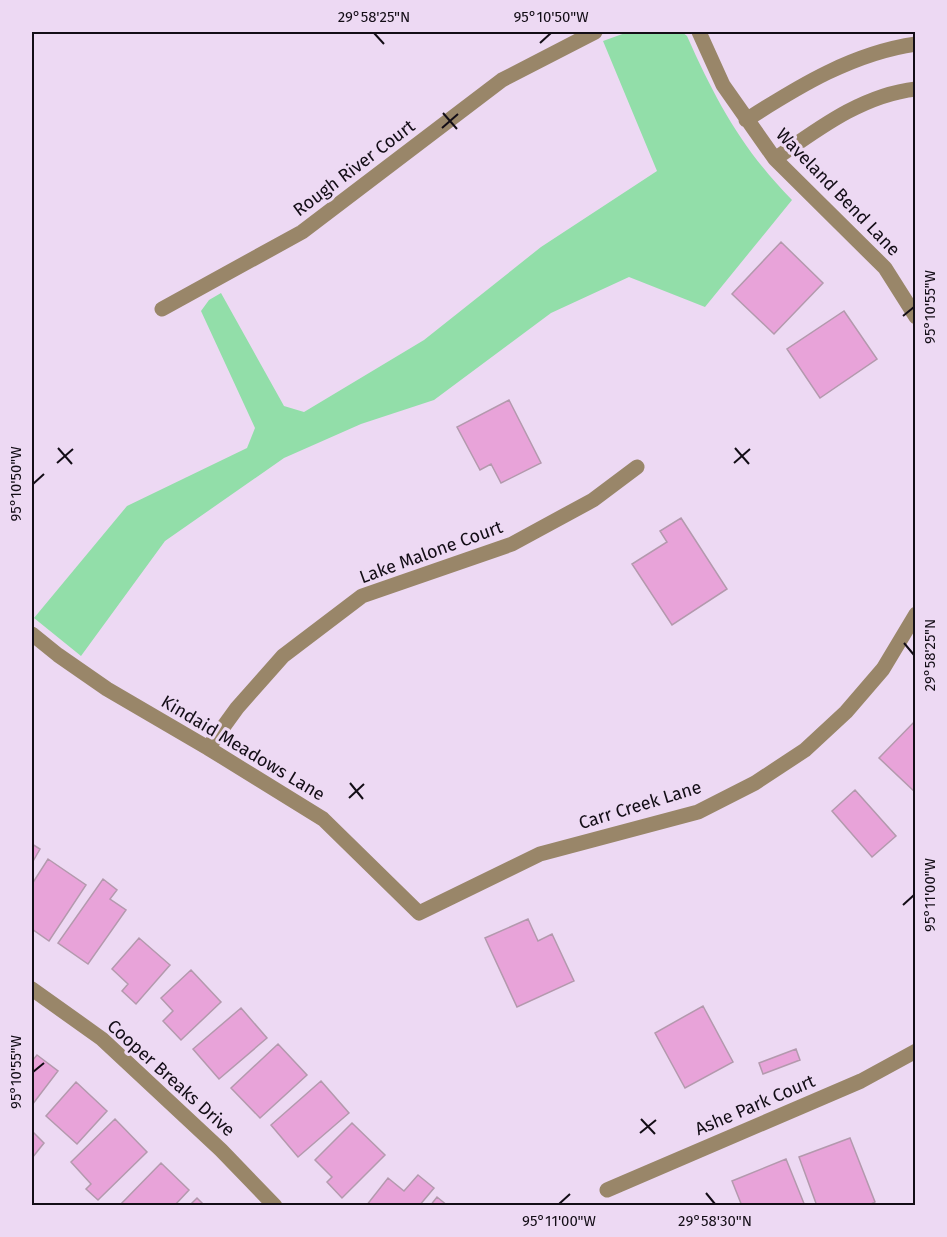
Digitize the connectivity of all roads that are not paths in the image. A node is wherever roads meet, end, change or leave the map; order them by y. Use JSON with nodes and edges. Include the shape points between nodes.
{"nodes":[{"id":1,"x":595,"y":32,"type":"edge"},
{"id":2,"x":699,"y":32,"type":"edge"},
{"id":3,"x":915,"y":44,"type":"edge"},
{"id":4,"x":915,"y":89,"type":"edge"},
{"id":5,"x":746,"y":120,"type":"junction"},
{"id":6,"x":775,"y":159,"type":"junction"},
{"id":7,"x":162,"y":309,"type":"dead end"},
{"id":8,"x":915,"y":316,"type":"edge"},
{"id":9,"x":637,"y":467,"type":"dead end"},
{"id":10,"x":915,"y":614,"type":"edge"},
{"id":11,"x":32,"y":633,"type":"edge"},
{"id":12,"x":208,"y":748,"type":"junction"},
{"id":13,"x":419,"y":914,"type":"joint"},
{"id":14,"x":32,"y":989,"type":"edge"},
{"id":15,"x":915,"y":1051,"type":"edge"},
{"id":16,"x":607,"y":1190,"type":"dead end"},
{"id":17,"x":275,"y":1206,"type":"edge"}],
"edges":[{"from":1,"to":7,"type":"street","name":"Rough River Court","via":[[502,80],[302,232]]},
{"from":2,"to":5,"type":"street","name":"Waveland Bend Lane","via":[[723,85]]},
{"from":3,"to":5,"type":"street","via":[[831,70]]},
{"from":4,"to":6,"type":"street","via":[[862,103]]},
{"from":5,"to":6,"type":"street","name":"Waveland Bend Lane"},
{"from":6,"to":8,"type":"street","name":"Waveland Bend Lane","via":[[885,268]]},
{"from":9,"to":12,"type":"street","name":"Lake Malone Court","via":[[593,500],[512,544],[362,596],[284,656],[237,708]]},
{"from":10,"to":13,"type":"street","name":"Carr Creek Lane","via":[[883,669],[846,712],[805,750],[755,783],[698,812],[540,854]]},
{"from":11,"to":12,"type":"street","name":"Kindaid Meadows Lane","via":[[107,689]]},
{"from":12,"to":13,"type":"street","name":"Kindaid Meadows Lane","via":[[323,819]]},
{"from":14,"to":17,"type":"street","name":"Cooper Breaks Drive","via":[[102,1039]]},
{"from":15,"to":16,"type":"street","name":"Ashe Park Court","via":[[861,1081]]}]}
